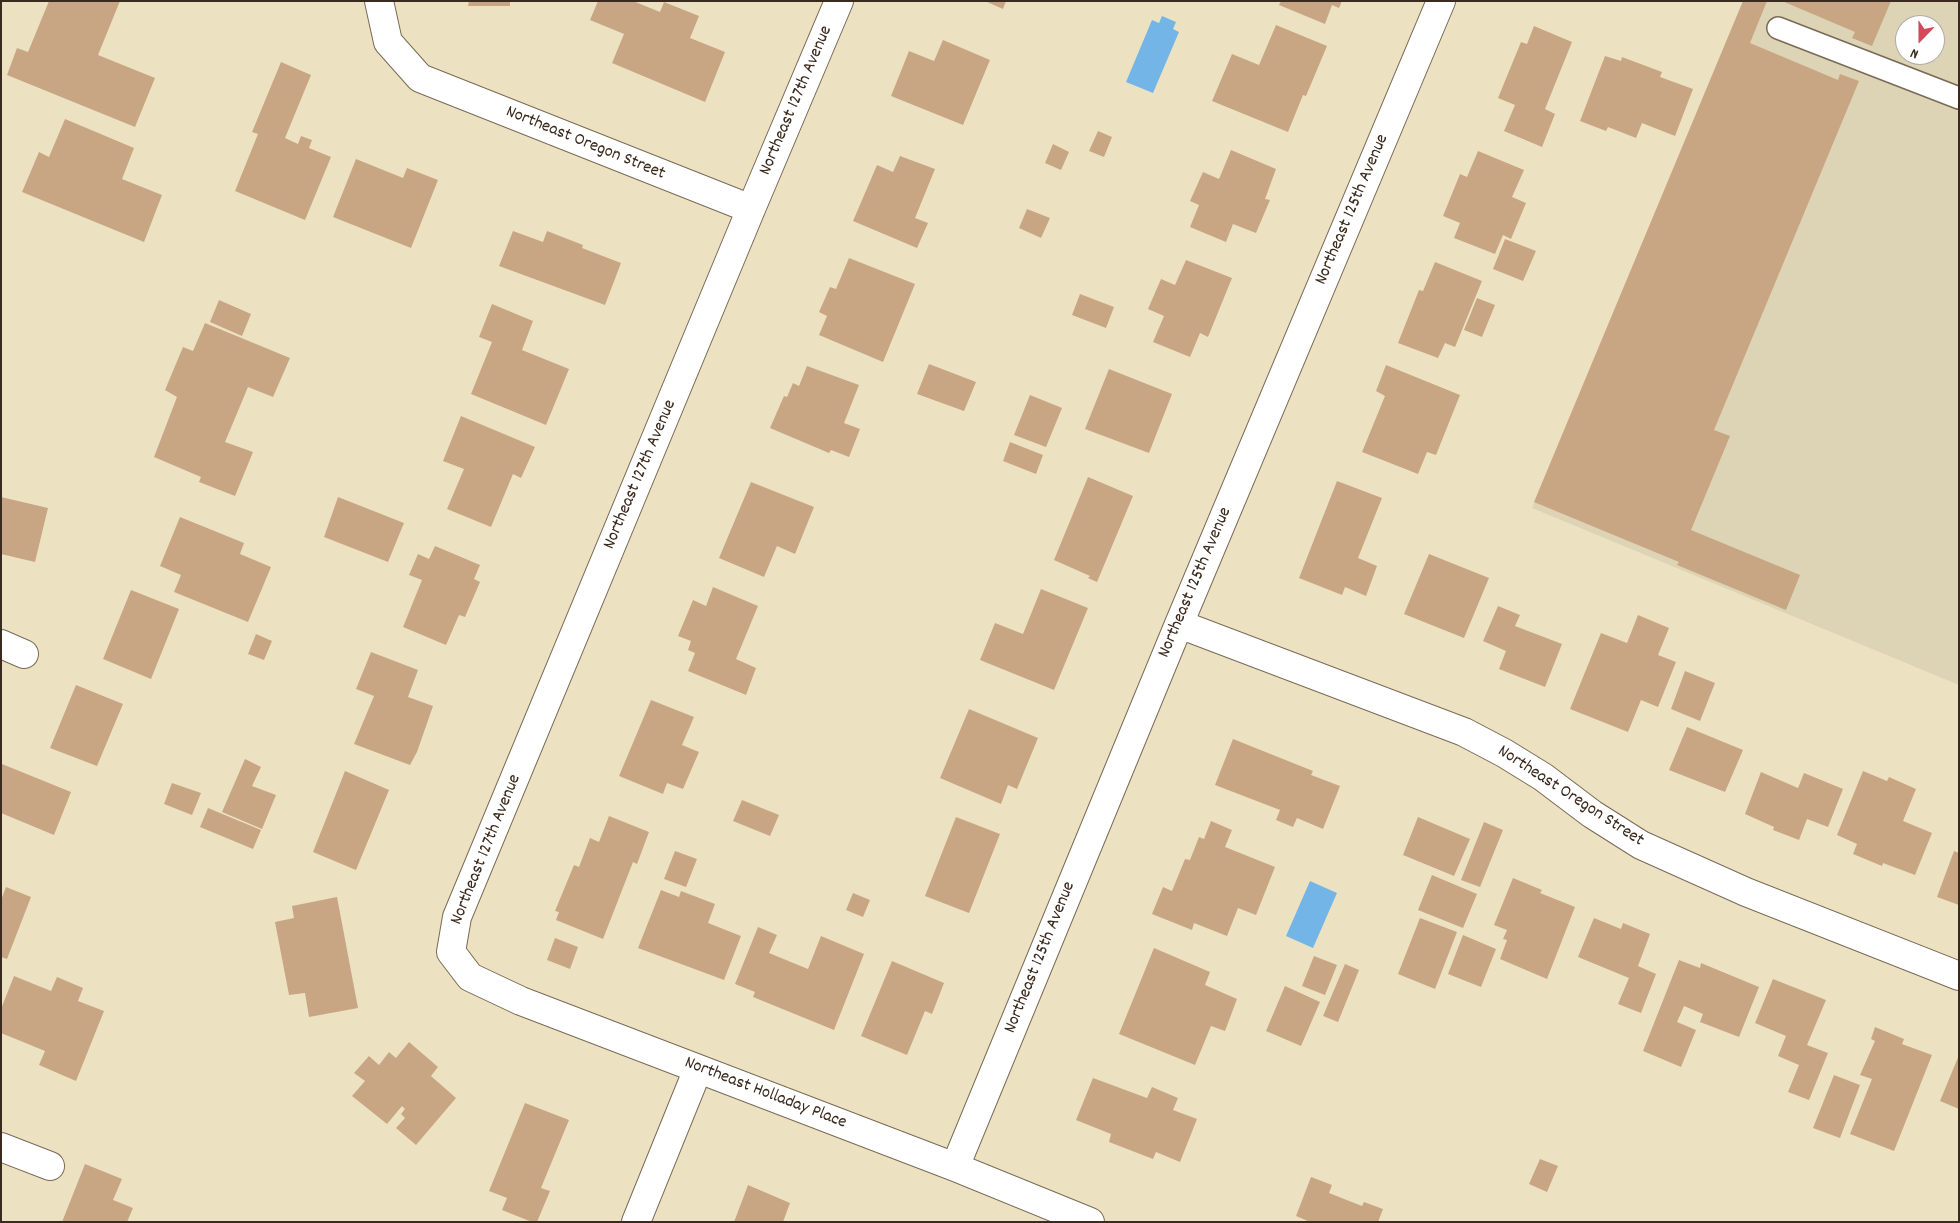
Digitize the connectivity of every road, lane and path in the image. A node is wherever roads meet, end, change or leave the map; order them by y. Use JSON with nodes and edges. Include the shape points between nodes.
{"nodes":[{"id":1,"x":379,"y":1,"type":"edge"},
{"id":2,"x":839,"y":1,"type":"edge"},
{"id":3,"x":1441,"y":1,"type":"edge"},
{"id":4,"x":1778,"y":28,"type":"dead end"},
{"id":5,"x":1959,"y":98,"type":"edge"},
{"id":6,"x":751,"y":209,"type":"junction"},
{"id":7,"x":1179,"y":624,"type":"junction"},
{"id":8,"x":451,"y":952,"type":"joint"},
{"id":9,"x":1959,"y":976,"type":"edge"},
{"id":10,"x":698,"y":1069,"type":"junction"},
{"id":11,"x":1,"y":1147,"type":"edge"},
{"id":12,"x":50,"y":1166,"type":"dead end"},
{"id":13,"x":955,"y":1167,"type":"junction"},
{"id":14,"x":636,"y":1222,"type":"edge"},
{"id":15,"x":1090,"y":1222,"type":"edge"}],
"edges":[{"from":1,"to":6,"type":"street","name":"Northeast Oregon Street","via":[[388,42],[420,78]]},
{"from":2,"to":6,"type":"street","name":"Northeast 127th Avenue"},
{"from":3,"to":7,"type":"street","name":"Northeast 125th Avenue"},
{"from":4,"to":5,"type":"lane"},
{"from":6,"to":8,"type":"street","name":"Northeast 127th Avenue","via":[[457,917]]},
{"from":7,"to":9,"type":"street","name":"Northeast Oregon Street","via":[[1464,732],[1543,777],[1641,846],[1746,892]]},
{"from":7,"to":13,"type":"street","name":"Northeast 125th Avenue"},
{"from":8,"to":10,"type":"street","name":"Northeast Holladay Place","via":[[470,977],[488,986]]},
{"from":10,"to":13,"type":"street","name":"Northeast Holladay Place"},
{"from":10,"to":14,"type":"street"},
{"from":11,"to":12,"type":"street"},
{"from":13,"to":15,"type":"street","name":"Northeast Holladay Place"}]}
